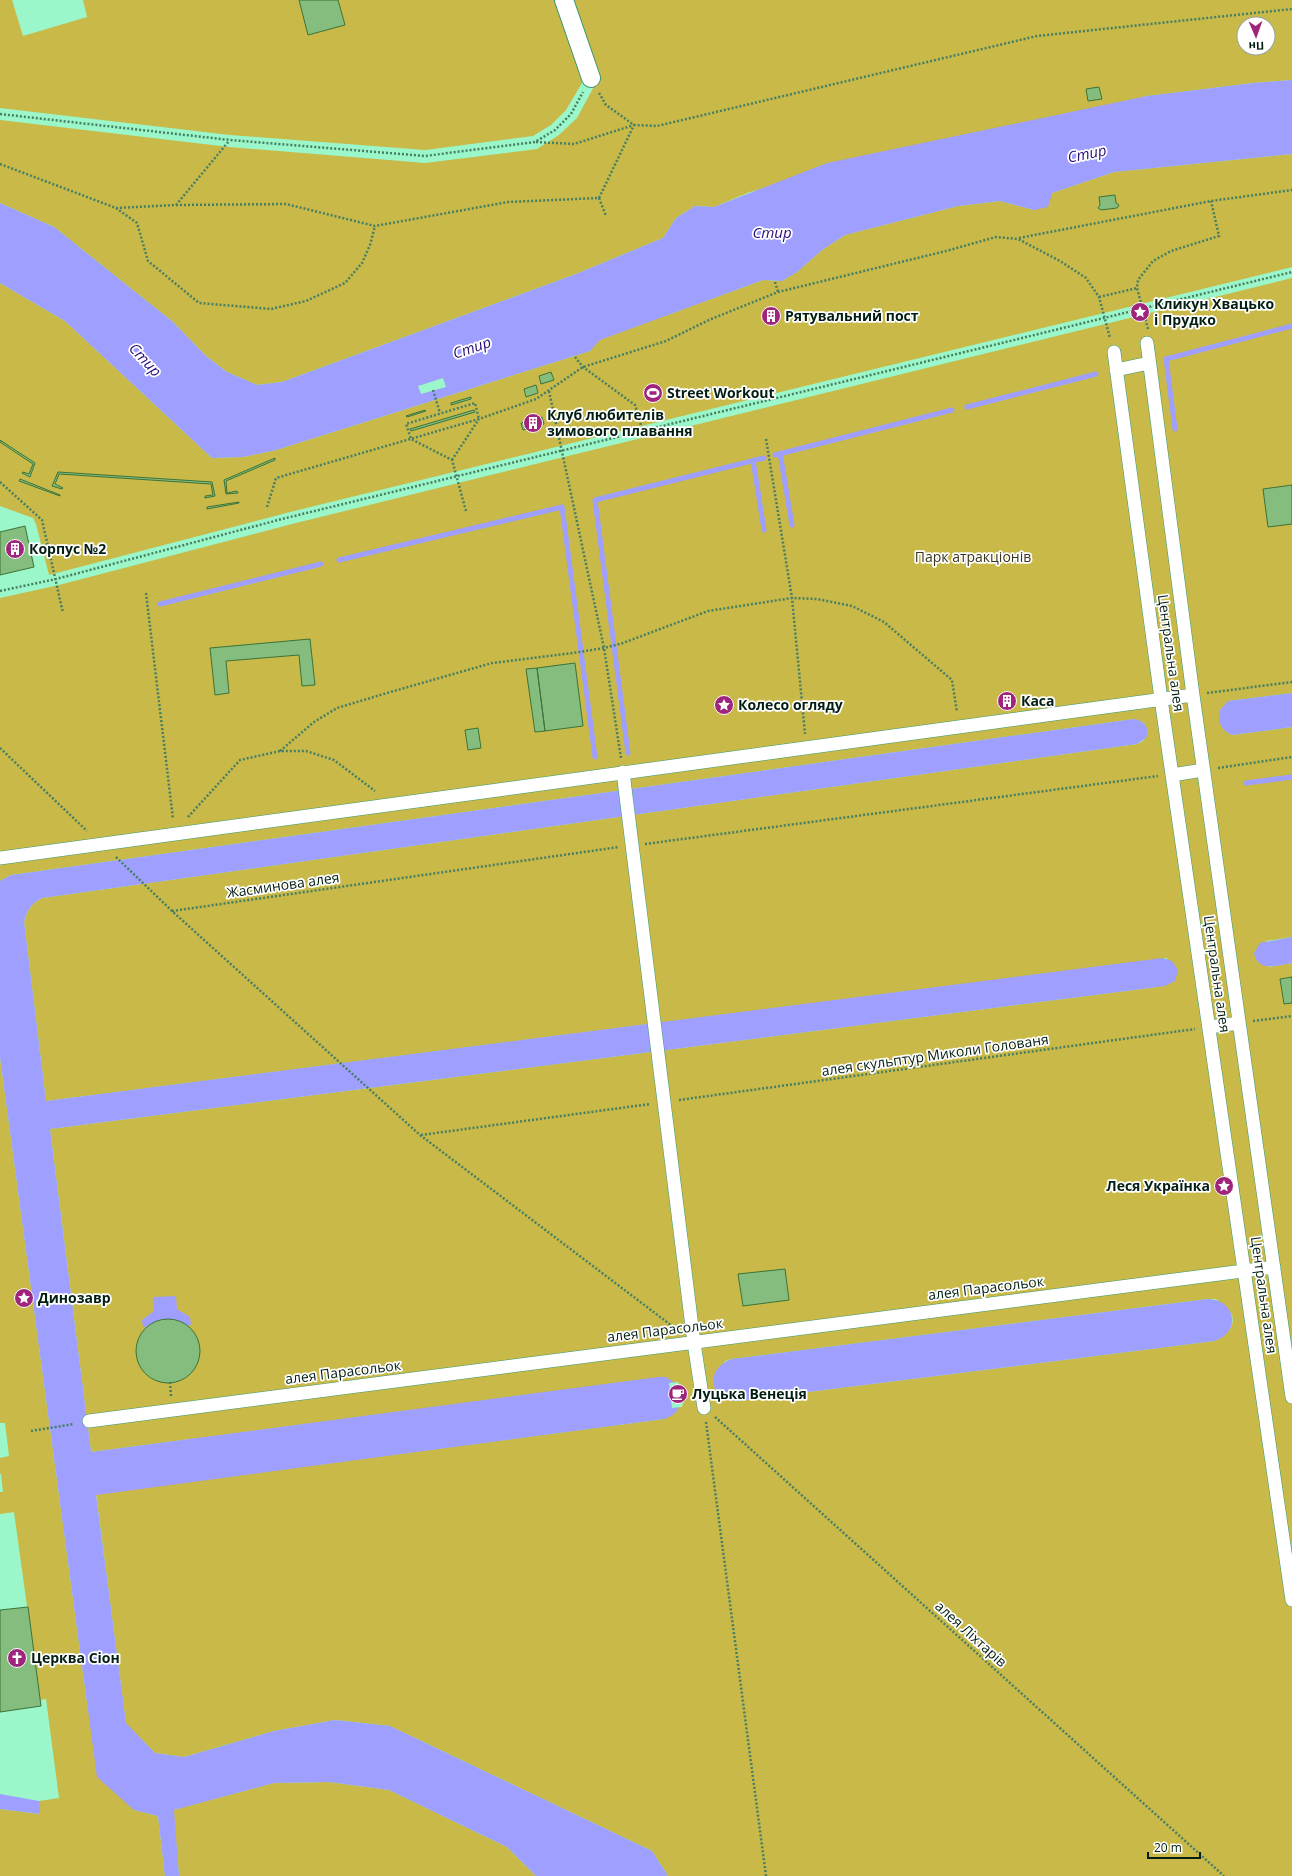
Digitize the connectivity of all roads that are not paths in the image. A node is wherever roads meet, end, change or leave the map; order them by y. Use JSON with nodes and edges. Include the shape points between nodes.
{"nodes":[{"id":1,"x":564,"y":0,"type":"edge"},
{"id":2,"x":591,"y":78,"type":"road end"},
{"id":3,"x":1147,"y":344,"type":"dead end"},
{"id":4,"x":1114,"y":352,"type":"dead end"},
{"id":5,"x":1149,"y":364,"type":"junction"},
{"id":6,"x":1116,"y":370,"type":"junction"},
{"id":7,"x":1193,"y":695,"type":"junction"},
{"id":8,"x":1162,"y":699,"type":"junction"},
{"id":9,"x":1203,"y":770,"type":"junction"},
{"id":10,"x":623,"y":772,"type":"junction"},
{"id":11,"x":1172,"y":774,"type":"junction"},
{"id":12,"x":0,"y":858,"type":"edge"},
{"id":13,"x":1239,"y":1023,"type":"junction"},
{"id":14,"x":1209,"y":1027,"type":"junction"},
{"id":15,"x":1274,"y":1267,"type":"junction"},
{"id":16,"x":1244,"y":1271,"type":"junction"},
{"id":17,"x":694,"y":1343,"type":"junction"},
{"id":18,"x":1288,"y":1344,"type":"edge"},
{"id":19,"x":1292,"y":1397,"type":"edge"},
{"id":20,"x":704,"y":1408,"type":"road end"},
{"id":21,"x":89,"y":1421,"type":"road end"},
{"id":22,"x":1292,"y":1600,"type":"edge"}],
"edges":[{"from":1,"to":2,"type":"street"},
{"from":3,"to":5,"type":"street","name":"Центральна алея"},
{"from":4,"to":6,"type":"street","name":"Центральна алея"},
{"from":5,"to":6,"type":"street"},
{"from":5,"to":7,"type":"street","name":"Центральна алея"},
{"from":6,"to":8,"type":"street","name":"Центральна алея"},
{"from":7,"to":8,"type":"street"},
{"from":7,"to":9,"type":"street","name":"Центральна алея"},
{"from":8,"to":10,"type":"street"},
{"from":8,"to":11,"type":"street","name":"Центральна алея"},
{"from":9,"to":11,"type":"street"},
{"from":9,"to":13,"type":"street","name":"Центральна алея"},
{"from":10,"to":12,"type":"street"},
{"from":10,"to":17,"type":"street"},
{"from":11,"to":14,"type":"street","name":"Центральна алея"},
{"from":13,"to":14,"type":"street"},
{"from":13,"to":15,"type":"street","name":"Центральна алея"},
{"from":14,"to":16,"type":"street","name":"Центральна алея"},
{"from":15,"to":16,"type":"street","name":"алея Парасольок"},
{"from":15,"to":18,"type":"street","name":"Центральна алея"},
{"from":16,"to":17,"type":"street","name":"алея Парасольок"},
{"from":16,"to":22,"type":"street","name":"Центральна алея"},
{"from":17,"to":20,"type":"street"},
{"from":17,"to":21,"type":"street","name":"алея Парасольок"},
{"from":18,"to":19,"type":"street","name":"Центральна алея"}]}
